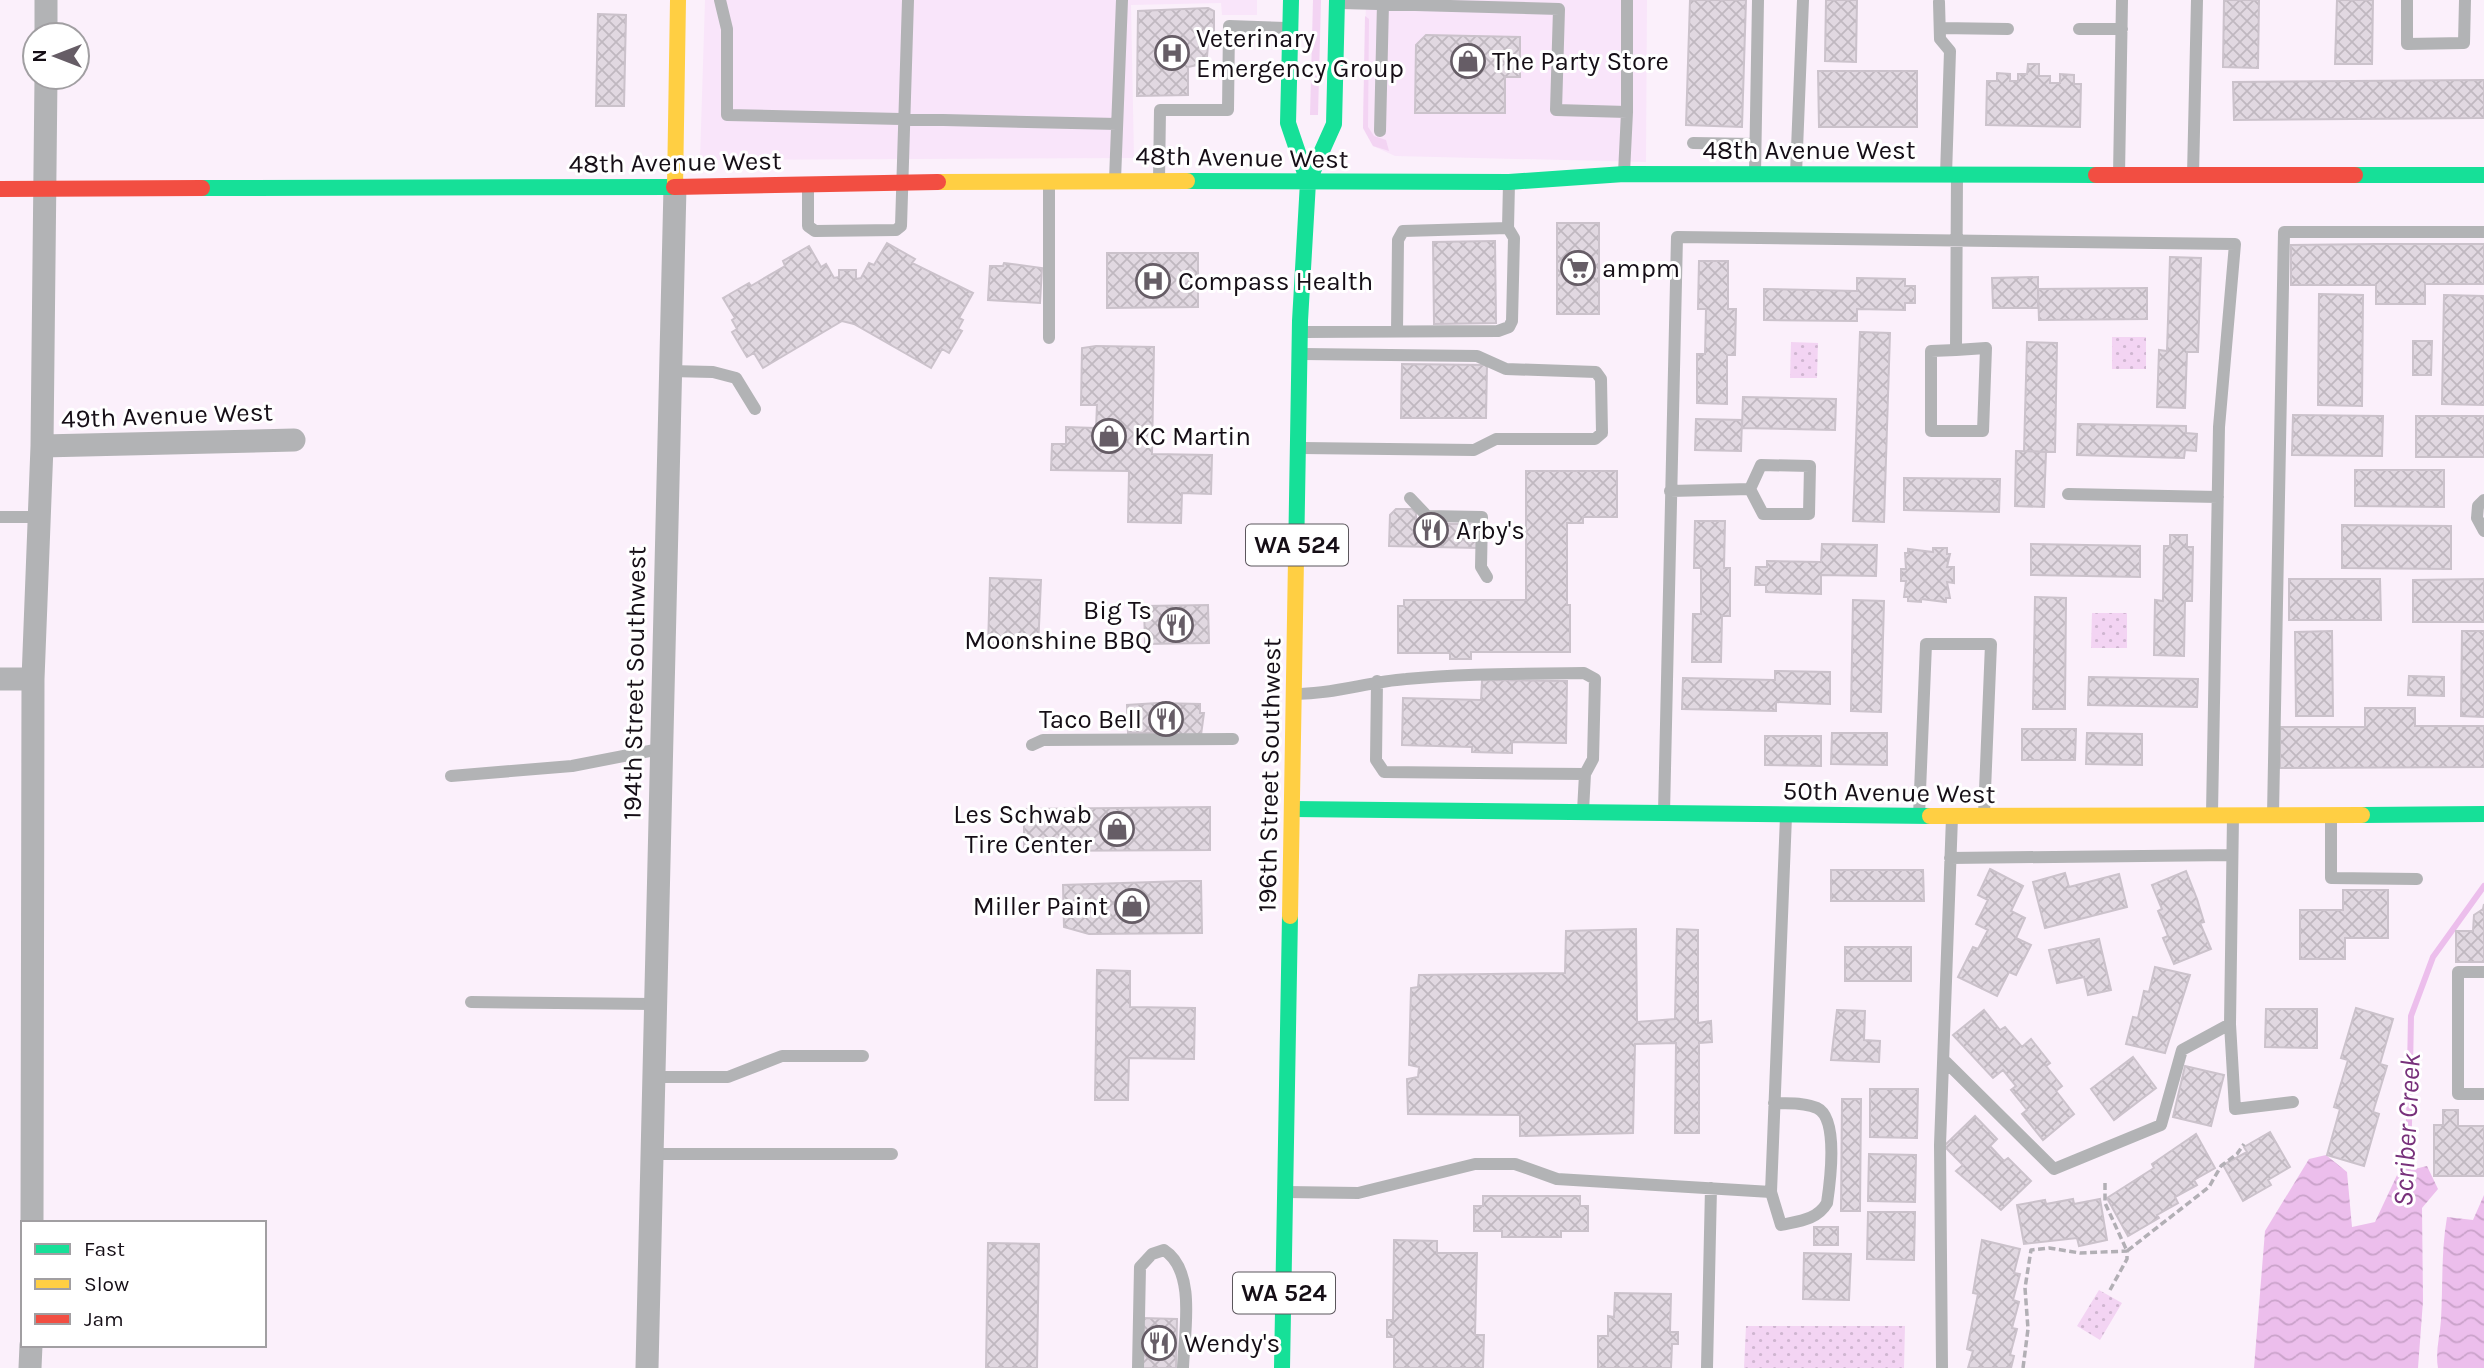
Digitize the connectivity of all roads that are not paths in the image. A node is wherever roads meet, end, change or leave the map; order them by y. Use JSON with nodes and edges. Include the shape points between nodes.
{"nodes":[{"id":1,"x":47,"y":0,"type":"edge"},
{"id":2,"x":678,"y":0,"type":"edge"},
{"id":3,"x":720,"y":0,"type":"edge"},
{"id":4,"x":908,"y":0,"type":"edge"},
{"id":5,"x":1122,"y":0,"type":"edge"},
{"id":6,"x":1291,"y":0,"type":"edge"},
{"id":7,"x":1628,"y":0,"type":"edge"},
{"id":8,"x":1758,"y":0,"type":"edge"},
{"id":9,"x":1803,"y":0,"type":"edge"},
{"id":10,"x":2122,"y":0,"type":"edge"},
{"id":11,"x":2197,"y":0,"type":"edge"},
{"id":12,"x":2407,"y":0,"type":"edge"},
{"id":13,"x":2465,"y":0,"type":"edge"},
{"id":14,"x":1337,"y":1,"type":"edge"},
{"id":15,"x":1389,"y":2,"type":"edge"},
{"id":16,"x":1939,"y":2,"type":"dead end"},
{"id":17,"x":1559,"y":5,"type":"edge"},
{"id":18,"x":46,"y":21,"type":"edge"},
{"id":19,"x":1290,"y":28,"type":"junction"},
{"id":20,"x":1940,"y":28,"type":"junction"},
{"id":21,"x":2008,"y":29,"type":"dead end"},
{"id":22,"x":2079,"y":29,"type":"dead end"},
{"id":23,"x":2122,"y":29,"type":"junction"},
{"id":24,"x":46,"y":91,"type":"edge"},
{"id":25,"x":1627,"y":112,"type":"junction"},
{"id":26,"x":904,"y":119,"type":"junction"},
{"id":27,"x":1117,"y":124,"type":"junction"},
{"id":28,"x":1380,"y":131,"type":"dead end"},
{"id":29,"x":1693,"y":143,"type":"dead end"},
{"id":30,"x":1755,"y":144,"type":"junction"},
{"id":31,"x":1624,"y":174,"type":"junction"},
{"id":32,"x":1755,"y":175,"type":"junction"},
{"id":33,"x":1796,"y":175,"type":"junction"},
{"id":34,"x":1952,"y":175,"type":"junction"},
{"id":35,"x":2119,"y":175,"type":"junction"},
{"id":36,"x":2193,"y":175,"type":"junction"},
{"id":37,"x":2484,"y":175,"type":"edge"},
{"id":38,"x":1049,"y":180,"type":"junction"},
{"id":39,"x":1115,"y":180,"type":"junction"},
{"id":40,"x":1159,"y":181,"type":"junction"},
{"id":41,"x":901,"y":183,"type":"junction"},
{"id":42,"x":1308,"y":183,"type":"junction"},
{"id":43,"x":1509,"y":183,"type":"junction"},
{"id":44,"x":808,"y":184,"type":"junction"},
{"id":45,"x":675,"y":187,"type":"junction"},
{"id":46,"x":0,"y":189,"type":"edge"},
{"id":47,"x":44,"y":189,"type":"junction"},
{"id":48,"x":1508,"y":228,"type":"junction"},
{"id":49,"x":2484,"y":232,"type":"edge"},
{"id":50,"x":1956,"y":239,"type":"junction"},
{"id":51,"x":1300,"y":332,"type":"junction"},
{"id":52,"x":1397,"y":332,"type":"junction"},
{"id":53,"x":1049,"y":338,"type":"dead end"},
{"id":54,"x":1956,"y":350,"type":"junction"},
{"id":55,"x":1300,"y":354,"type":"junction"},
{"id":56,"x":670,"y":371,"type":"junction"},
{"id":57,"x":755,"y":409,"type":"dead end"},
{"id":58,"x":294,"y":440,"type":"dead end"},
{"id":59,"x":42,"y":446,"type":"junction"},
{"id":60,"x":1298,"y":448,"type":"junction"},
{"id":61,"x":1750,"y":489,"type":"junction"},
{"id":62,"x":1670,"y":491,"type":"junction"},
{"id":63,"x":2068,"y":494,"type":"dead end"},
{"id":64,"x":2218,"y":497,"type":"junction"},
{"id":65,"x":1410,"y":498,"type":"dead end"},
{"id":66,"x":2484,"y":500,"type":"edge"},
{"id":67,"x":0,"y":517,"type":"edge"},
{"id":68,"x":39,"y":517,"type":"junction"},
{"id":69,"x":2484,"y":531,"type":"edge"},
{"id":70,"x":1487,"y":577,"type":"dead end"},
{"id":71,"x":0,"y":679,"type":"edge"},
{"id":72,"x":33,"y":679,"type":"junction"},
{"id":73,"x":1377,"y":681,"type":"junction"},
{"id":74,"x":1295,"y":694,"type":"junction"},
{"id":75,"x":1233,"y":740,"type":"dead end"},
{"id":76,"x":1032,"y":745,"type":"dead end"},
{"id":77,"x":660,"y":749,"type":"junction"},
{"id":78,"x":1585,"y":774,"type":"junction"},
{"id":79,"x":451,"y":776,"type":"dead end"},
{"id":80,"x":1293,"y":809,"type":"junction"},
{"id":81,"x":1583,"y":813,"type":"junction"},
{"id":82,"x":1664,"y":814,"type":"junction"},
{"id":83,"x":2484,"y":814,"type":"edge"},
{"id":84,"x":1786,"y":815,"type":"junction"},
{"id":85,"x":2331,"y":815,"type":"junction"},
{"id":86,"x":2212,"y":816,"type":"junction"},
{"id":87,"x":2233,"y":816,"type":"junction"},
{"id":88,"x":2273,"y":816,"type":"junction"},
{"id":89,"x":1919,"y":817,"type":"junction"},
{"id":90,"x":1952,"y":817,"type":"junction"},
{"id":91,"x":1984,"y":817,"type":"junction"},
{"id":92,"x":2232,"y":855,"type":"junction"},
{"id":93,"x":1950,"y":858,"type":"junction"},
{"id":94,"x":2417,"y":879,"type":"dead end"},
{"id":95,"x":2484,"y":972,"type":"edge"},
{"id":96,"x":471,"y":1002,"type":"dead end"},
{"id":97,"x":654,"y":1004,"type":"junction"},
{"id":98,"x":2230,"y":1024,"type":"junction"},
{"id":99,"x":863,"y":1056,"type":"dead end"},
{"id":100,"x":1946,"y":1062,"type":"junction"},
{"id":101,"x":653,"y":1077,"type":"junction"},
{"id":102,"x":2484,"y":1094,"type":"edge"},
{"id":103,"x":2293,"y":1102,"type":"dead end"},
{"id":104,"x":1774,"y":1104,"type":"junction"},
{"id":105,"x":651,"y":1154,"type":"junction"},
{"id":106,"x":892,"y":1154,"type":"dead end"},
{"id":107,"x":1711,"y":1188,"type":"junction"},
{"id":108,"x":1286,"y":1192,"type":"junction"},
{"id":109,"x":1771,"y":1192,"type":"junction"},
{"id":110,"x":32,"y":1221,"type":"edge"},
{"id":111,"x":31,"y":1347,"type":"edge"},
{"id":112,"x":30,"y":1368,"type":"edge"},
{"id":113,"x":647,"y":1368,"type":"edge"},
{"id":114,"x":1138,"y":1368,"type":"edge"},
{"id":115,"x":1184,"y":1368,"type":"edge"},
{"id":116,"x":1282,"y":1368,"type":"edge"},
{"id":117,"x":1707,"y":1368,"type":"edge"},
{"id":118,"x":1941,"y":1368,"type":"edge"}],
"edges":[{"from":1,"to":18,"type":"street"},
{"from":2,"to":45,"type":"street","name":"194th Street Southwest"},
{"from":3,"to":26,"type":"lane","via":[[727,29],[726,116]]},
{"from":4,"to":26,"type":"lane"},
{"from":5,"to":27,"type":"lane"},
{"from":6,"to":19,"type":"street","name":"196th Street Southwest","number":"WA 524"},
{"from":7,"to":25,"type":"lane"},
{"from":8,"to":30,"type":"lane"},
{"from":9,"to":33,"type":"lane"},
{"from":10,"to":23,"type":"lane"},
{"from":11,"to":36,"type":"lane"},
{"from":12,"to":13,"type":"lane","via":[[2407,44],[2418,44],[2464,43]]},
{"from":14,"to":15,"type":"lane"},
{"from":14,"to":42,"type":"street","name":"196th Street Southwest","via":[[1334,124]]},
{"from":15,"to":17,"type":"lane"},
{"from":15,"to":28,"type":"lane"},
{"from":16,"to":20,"type":"lane"},
{"from":17,"to":25,"type":"lane","via":[[1556,110]]},
{"from":19,"to":40,"type":"lane","via":[[1229,26],[1228,110],[1160,110]]},
{"from":19,"to":42,"type":"street","name":"196th Street Southwest","number":"WA 524","via":[[1288,122]]},
{"from":20,"to":21,"type":"lane"},
{"from":20,"to":34,"type":"lane","via":[[1940,40],[1950,51]]},
{"from":22,"to":23,"type":"lane"},
{"from":23,"to":35,"type":"lane"},
{"from":24,"to":47,"type":"street"},
{"from":25,"to":31,"type":"lane"},
{"from":26,"to":27,"type":"lane"},
{"from":26,"to":41,"type":"lane"},
{"from":27,"to":39,"type":"lane"},
{"from":29,"to":30,"type":"lane"},
{"from":30,"to":32,"type":"lane"},
{"from":31,"to":32,"type":"street","name":"48th Avenue West"},
{"from":31,"to":43,"type":"street","name":"48th Avenue West"},
{"from":32,"to":33,"type":"street","name":"48th Avenue West"},
{"from":33,"to":34,"type":"street","name":"48th Avenue West"},
{"from":34,"to":35,"type":"street","name":"48th Avenue West"},
{"from":34,"to":50,"type":"lane"},
{"from":35,"to":36,"type":"street","name":"48th Avenue West"},
{"from":36,"to":37,"type":"street","name":"48th Avenue West"},
{"from":38,"to":39,"type":"street","name":"48th Avenue West"},
{"from":38,"to":41,"type":"street","name":"48th Avenue West"},
{"from":38,"to":53,"type":"lane"},
{"from":39,"to":40,"type":"street","name":"48th Avenue West"},
{"from":40,"to":42,"type":"street","name":"48th Avenue West"},
{"from":41,"to":44,"type":"street","name":"48th Avenue West"},
{"from":41,"to":44,"type":"lane","via":[[901,226],[896,230],[815,231],[808,226]]},
{"from":42,"to":43,"type":"street","name":"48th Avenue West"},
{"from":42,"to":51,"type":"street","name":"196th Street Southwest","number":"WA 524"},
{"from":43,"to":48,"type":"lane"},
{"from":44,"to":45,"type":"street","name":"48th Avenue West"},
{"from":45,"to":47,"type":"street","name":"48th Avenue West"},
{"from":45,"to":56,"type":"street","name":"194th Street Southwest"},
{"from":46,"to":47,"type":"street","name":"48th Avenue West"},
{"from":47,"to":59,"type":"street"},
{"from":48,"to":52,"type":"lane","via":[[1403,231],[1398,240]]},
{"from":48,"to":52,"type":"lane","via":[[1514,238],[1509,327],[1498,331]]},
{"from":49,"to":88,"type":"lane","via":[[2284,232]]},
{"from":50,"to":54,"type":"lane"},
{"from":50,"to":62,"type":"lane","via":[[1677,237]]},
{"from":50,"to":64,"type":"lane","via":[[2235,244],[2219,427]]},
{"from":51,"to":52,"type":"lane"},
{"from":51,"to":55,"type":"street","name":"196th Street Southwest","number":"WA 524"},
{"from":54,"to":54,"type":"lane","via":[[1930,351],[1930,431],[1983,431],[1986,348]]},
{"from":55,"to":60,"type":"street","name":"196th Street Southwest","number":"WA 524"},
{"from":55,"to":60,"type":"lane","via":[[1477,356],[1506,369],[1596,372],[1601,379],[1602,433],[1595,439],[1496,439],[1474,450]]},
{"from":56,"to":57,"type":"lane","via":[[713,372],[736,378]]},
{"from":56,"to":77,"type":"street","name":"194th Street Southwest"},
{"from":58,"to":59,"type":"street","name":"49th Avenue West"},
{"from":59,"to":68,"type":"street"},
{"from":60,"to":74,"type":"street","name":"196th Street Southwest","number":"WA 524"},
{"from":61,"to":61,"type":"lane","via":[[1763,514],[1809,514],[1810,466],[1761,465]]},
{"from":61,"to":62,"type":"lane"},
{"from":62,"to":82,"type":"lane"},
{"from":63,"to":64,"type":"lane"},
{"from":64,"to":86,"type":"lane"},
{"from":65,"to":70,"type":"lane","via":[[1427,516],[1482,517],[1481,566]]},
{"from":66,"to":69,"type":"lane","via":[[2477,518]]},
{"from":67,"to":68,"type":"lane"},
{"from":68,"to":72,"type":"street"},
{"from":71,"to":72,"type":"street"},
{"from":72,"to":110,"type":"street"},
{"from":73,"to":74,"type":"lane","via":[[1329,694]]},
{"from":73,"to":78,"type":"lane","via":[[1376,760],[1384,772]]},
{"from":73,"to":78,"type":"lane","via":[[1439,675],[1584,673],[1595,679],[1593,759]]},
{"from":74,"to":80,"type":"street","name":"196th Street Southwest","number":"WA 524"},
{"from":75,"to":76,"type":"lane","via":[[1043,740]]},
{"from":77,"to":79,"type":"lane","via":[[572,766]]},
{"from":77,"to":97,"type":"street","name":"194th Street Southwest"},
{"from":78,"to":81,"type":"lane"},
{"from":80,"to":81,"type":"street","name":"50th Avenue West"},
{"from":80,"to":108,"type":"street","name":"196th Street Southwest","number":"WA 524"},
{"from":81,"to":82,"type":"street","name":"50th Avenue West"},
{"from":82,"to":84,"type":"street","name":"50th Avenue West"},
{"from":83,"to":85,"type":"street","name":"50th Avenue West"},
{"from":84,"to":89,"type":"street","name":"50th Avenue West"},
{"from":84,"to":104,"type":"lane"},
{"from":85,"to":88,"type":"street","name":"50th Avenue West"},
{"from":85,"to":94,"type":"lane","via":[[2331,878]]},
{"from":86,"to":87,"type":"street","name":"50th Avenue West"},
{"from":86,"to":91,"type":"street","name":"50th Avenue West"},
{"from":87,"to":88,"type":"street","name":"50th Avenue West"},
{"from":87,"to":92,"type":"lane"},
{"from":89,"to":90,"type":"street","name":"50th Avenue West"},
{"from":89,"to":91,"type":"lane","via":[[1926,644],[1991,644]]},
{"from":90,"to":91,"type":"street","name":"50th Avenue West"},
{"from":90,"to":93,"type":"lane"},
{"from":92,"to":93,"type":"lane"},
{"from":92,"to":98,"type":"lane"},
{"from":93,"to":100,"type":"lane"},
{"from":95,"to":102,"type":"lane","via":[[2458,972],[2458,1094]]},
{"from":96,"to":97,"type":"lane"},
{"from":97,"to":101,"type":"street","name":"194th Street Southwest"},
{"from":98,"to":100,"type":"lane","via":[[2182,1050],[2161,1125],[2054,1169]]},
{"from":98,"to":103,"type":"lane","via":[[2235,1109]]},
{"from":99,"to":101,"type":"lane","via":[[782,1056],[728,1077]]},
{"from":100,"to":118,"type":"lane","via":[[1940,1144]]},
{"from":101,"to":105,"type":"street","name":"194th Street Southwest"},
{"from":104,"to":109,"type":"lane"},
{"from":104,"to":109,"type":"lane","via":[[1821,1109],[1831,1133],[1831,1178],[1827,1203],[1809,1219],[1781,1224]]},
{"from":105,"to":106,"type":"lane"},
{"from":105,"to":113,"type":"street","name":"194th Street Southwest"},
{"from":107,"to":108,"type":"lane","via":[[1557,1180],[1515,1164],[1475,1164],[1358,1193]]},
{"from":107,"to":109,"type":"lane"},
{"from":107,"to":117,"type":"lane"},
{"from":108,"to":116,"type":"street","name":"196th Street Southwest","number":"WA 524"},
{"from":111,"to":112,"type":"street"},
{"from":114,"to":115,"type":"lane","via":[[1140,1268],[1152,1254],[1164,1251],[1179,1262],[1184,1284]]}]}
